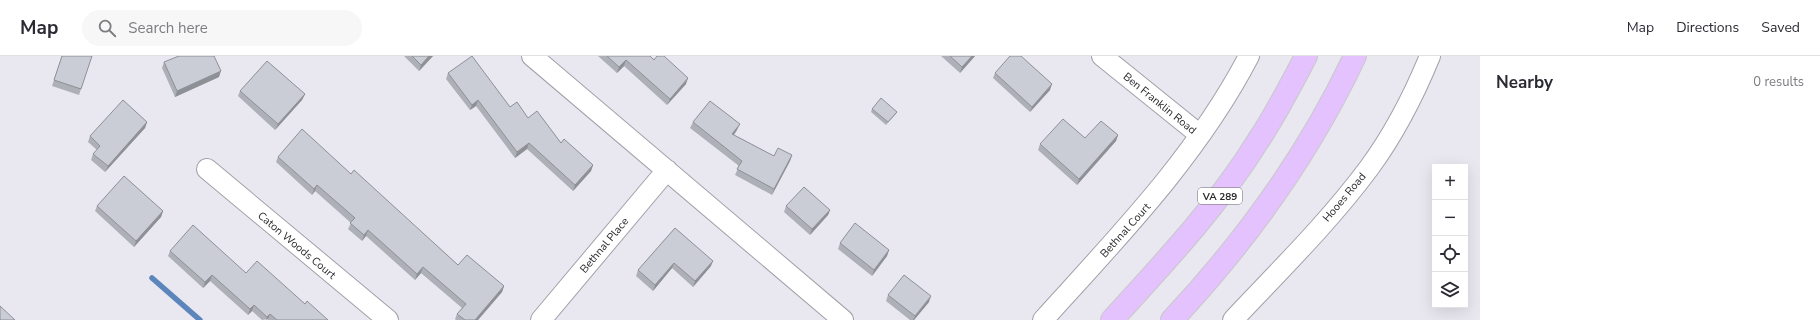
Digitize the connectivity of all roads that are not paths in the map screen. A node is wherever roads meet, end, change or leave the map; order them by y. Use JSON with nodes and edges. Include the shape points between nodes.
{"nodes":[{"id":1,"x":532,"y":56,"type":"edge"},
{"id":2,"x":1102,"y":56,"type":"edge"},
{"id":3,"x":1250,"y":56,"type":"edge"},
{"id":4,"x":1306,"y":56,"type":"edge"},
{"id":5,"x":1355,"y":56,"type":"edge"},
{"id":6,"x":1430,"y":56,"type":"edge"},
{"id":7,"x":1200,"y":135,"type":"junction"},
{"id":8,"x":207,"y":169,"type":"dead end"},
{"id":9,"x":667,"y":170,"type":"junction"},
{"id":10,"x":388,"y":320,"type":"edge"},
{"id":11,"x":541,"y":320,"type":"edge"},
{"id":12,"x":842,"y":320,"type":"edge"},
{"id":13,"x":1043,"y":320,"type":"edge"},
{"id":14,"x":1112,"y":320,"type":"edge"},
{"id":15,"x":1172,"y":320,"type":"edge"},
{"id":16,"x":1233,"y":320,"type":"edge"}],
"edges":[{"from":1,"to":9,"type":"street"},
{"from":2,"to":7,"type":"street","name":"Ben Franklin Road"},
{"from":3,"to":7,"type":"street","name":"Bethnal Court"},
{"from":4,"to":14,"type":"main road","number":"VA 289","via":[[1258,142],[1223,191],[1179,247]]},
{"from":5,"to":15,"type":"main road","via":[[1318,126],[1283,182],[1225,260]]},
{"from":6,"to":16,"type":"street","name":"Hooes Road","via":[[1393,131],[1369,168],[1340,204]]},
{"from":7,"to":13,"type":"street","name":"Bethnal Court","via":[[1145,208]]},
{"from":8,"to":10,"type":"street","name":"Caton Woods Court"},
{"from":9,"to":11,"type":"street","name":"Bethnal Place"},
{"from":9,"to":12,"type":"street"}]}
